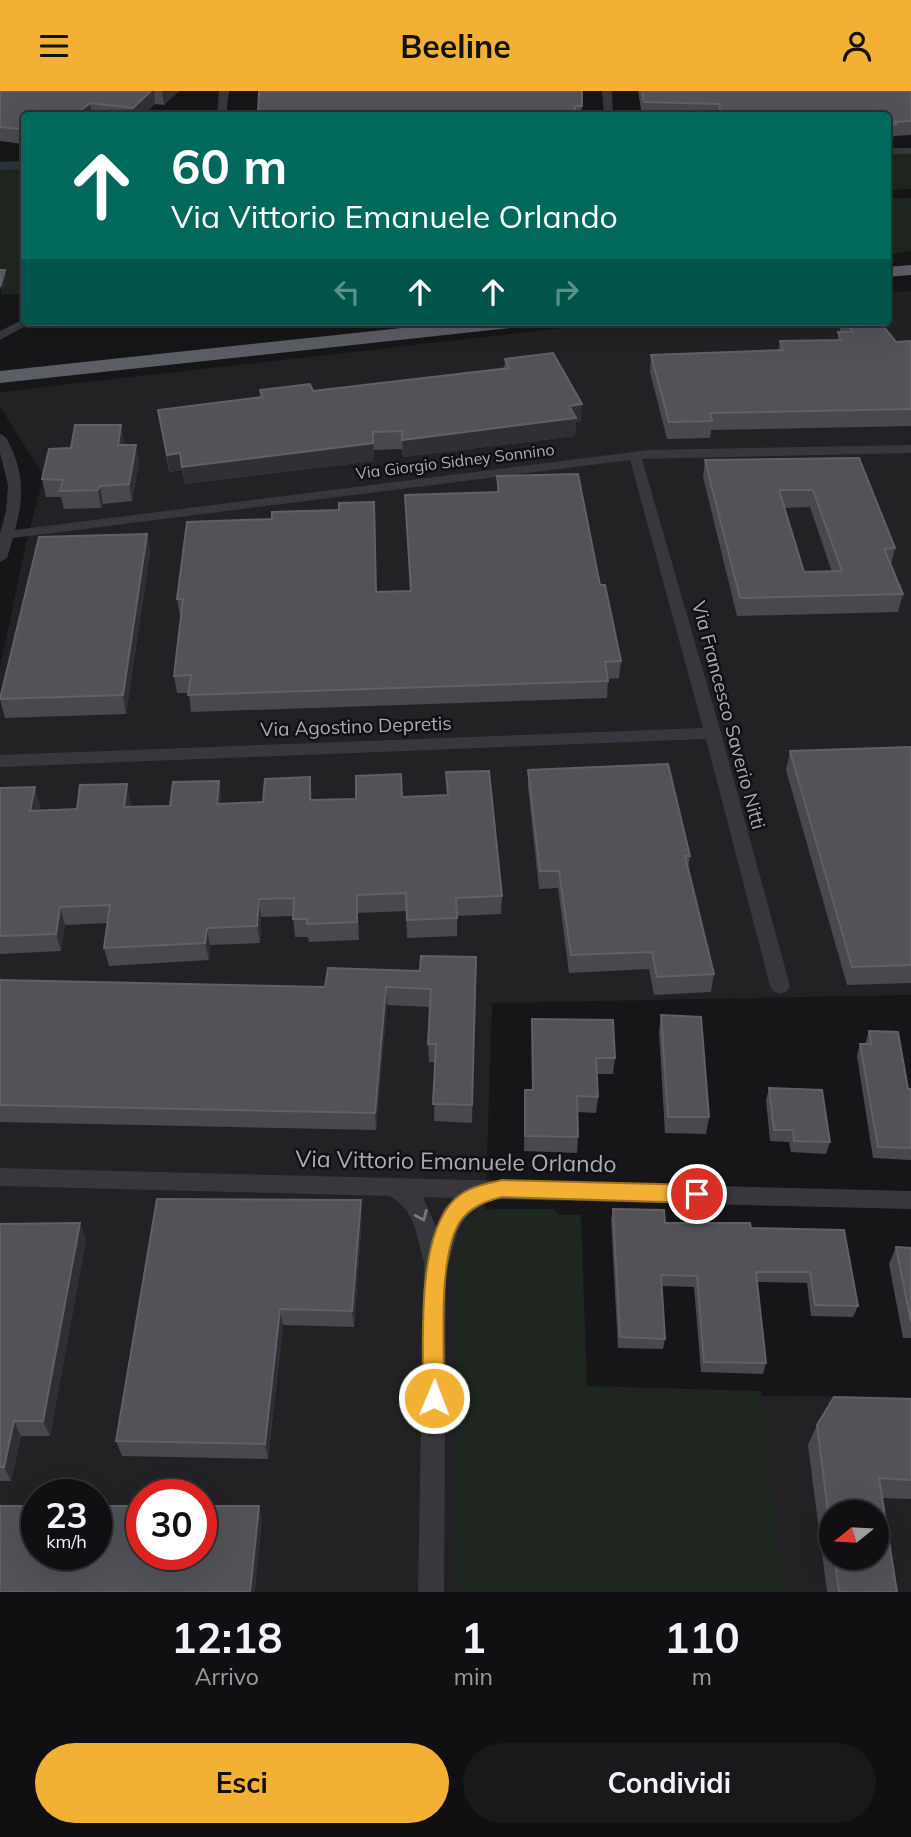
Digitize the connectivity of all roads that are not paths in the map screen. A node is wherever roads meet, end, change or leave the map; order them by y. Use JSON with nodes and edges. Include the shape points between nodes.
{"nodes":[{"id":1,"x":224,"y":91,"type":"edge"},
{"id":2,"x":607,"y":91,"type":"edge"},
{"id":3,"x":222,"y":112,"type":"edge"},
{"id":4,"x":609,"y":112,"type":"edge"},
{"id":5,"x":891,"y":151,"type":"edge"},
{"id":6,"x":911,"y":151,"type":"edge"},
{"id":7,"x":911,"y":269,"type":"edge"},
{"id":8,"x":891,"y":272,"type":"edge"},
{"id":9,"x":911,"y":279,"type":"edge"},
{"id":10,"x":891,"y":282,"type":"edge"},
{"id":11,"x":911,"y":288,"type":"edge"},
{"id":12,"x":891,"y":289,"type":"edge"},
{"id":13,"x":21,"y":324,"type":"edge"},
{"id":14,"x":382,"y":326,"type":"edge"},
{"id":15,"x":469,"y":326,"type":"edge"},
{"id":16,"x":0,"y":336,"type":"edge"},
{"id":17,"x":0,"y":366,"type":"edge"},
{"id":18,"x":22,"y":369,"type":"junction"},
{"id":19,"x":0,"y":377,"type":"edge"},
{"id":20,"x":0,"y":438,"type":"edge"},
{"id":21,"x":911,"y":449,"type":"edge"},
{"id":22,"x":635,"y":456,"type":"junction"},
{"id":23,"x":6,"y":535,"type":"junction"},
{"id":24,"x":0,"y":558,"type":"edge"},
{"id":25,"x":713,"y":733,"type":"junction"},
{"id":26,"x":0,"y":761,"type":"edge"},
{"id":27,"x":780,"y":986,"type":"dead end"},
{"id":28,"x":0,"y":1177,"type":"edge"},
{"id":29,"x":380,"y":1185,"type":"junction"},
{"id":30,"x":508,"y":1188,"type":"junction"},
{"id":31,"x":911,"y":1200,"type":"edge"},
{"id":32,"x":436,"y":1269,"type":"junction"},
{"id":33,"x":430,"y":1592,"type":"edge"}],
"edges":[{"from":1,"to":3,"type":"street"},
{"from":2,"to":4,"type":"street"},
{"from":5,"to":6,"type":"street"},
{"from":7,"to":8,"type":"highway"},
{"from":9,"to":10,"type":"highway"},
{"from":11,"to":12,"type":"highway"},
{"from":13,"to":16,"type":"street"},
{"from":14,"to":18,"type":"highway"},
{"from":15,"to":18,"type":"highway"},
{"from":17,"to":18,"type":"highway"},
{"from":18,"to":19,"type":"highway"},
{"from":20,"to":23,"type":"street","via":[[17,482]]},
{"from":21,"to":22,"type":"street","name":"Via Giorgio Sidney Sonnino"},
{"from":22,"to":23,"type":"street","name":"Via Giorgio Sidney Sonnino"},
{"from":22,"to":25,"type":"street","name":"Via Francesco Saverio Nitti"},
{"from":23,"to":24,"type":"street"},
{"from":25,"to":26,"type":"street","name":"Via Agostino Depretis"},
{"from":25,"to":27,"type":"street","name":"Via Francesco Saverio Nitti"},
{"from":28,"to":29,"type":"street","name":"Via Vittorio Emanuele Orlando"},
{"from":29,"to":30,"type":"street","name":"Via Vittorio Emanuele Orlando"},
{"from":29,"to":32,"type":"street","one_way":true,"via":[[402,1191],[418,1205]]},
{"from":30,"to":31,"type":"street","name":"Via Vittorio Emanuele Orlando"},
{"from":30,"to":32,"type":"street","via":[[480,1194],[456,1210]]},
{"from":32,"to":33,"type":"street"}]}
